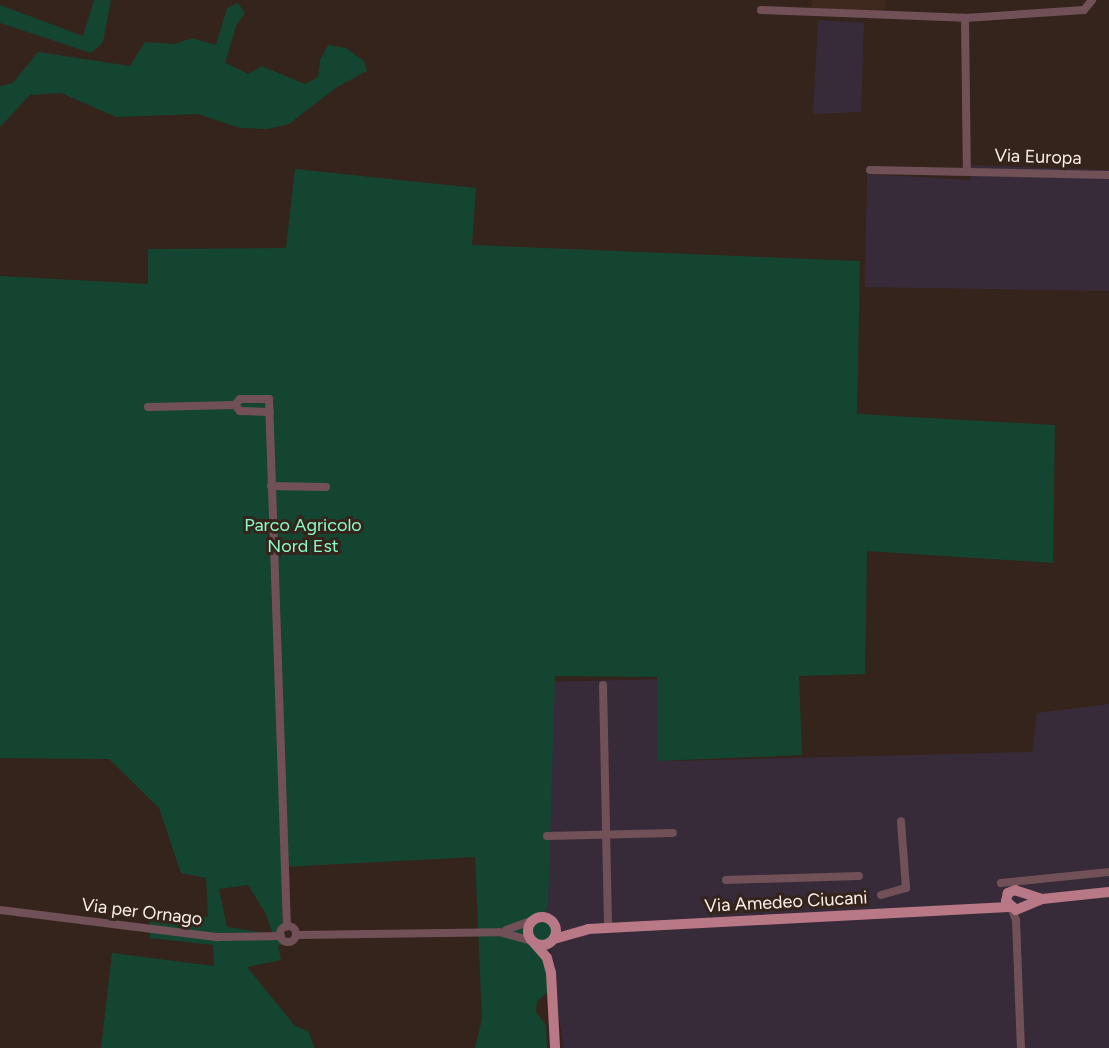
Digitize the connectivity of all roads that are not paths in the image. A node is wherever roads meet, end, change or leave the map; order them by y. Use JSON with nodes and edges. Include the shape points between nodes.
{"nodes":[{"id":1,"x":1092,"y":0,"type":"edge"},
{"id":2,"x":762,"y":10,"type":"dead end"},
{"id":3,"x":965,"y":18,"type":"junction"},
{"id":4,"x":870,"y":170,"type":"dead end"},
{"id":5,"x":967,"y":171,"type":"junction"},
{"id":6,"x":1109,"y":175,"type":"edge"},
{"id":7,"x":235,"y":405,"type":"junction"},
{"id":8,"x":148,"y":407,"type":"dead end"},
{"id":9,"x":270,"y":412,"type":"junction"},
{"id":10,"x":271,"y":486,"type":"junction"},
{"id":11,"x":326,"y":487,"type":"dead end"},
{"id":12,"x":603,"y":685,"type":"dead end"},
{"id":13,"x":901,"y":821,"type":"dead end"},
{"id":14,"x":673,"y":833,"type":"dead end"},
{"id":15,"x":605,"y":835,"type":"junction"},
{"id":16,"x":547,"y":836,"type":"dead end"},
{"id":17,"x":1109,"y":872,"type":"edge"},
{"id":18,"x":859,"y":876,"type":"dead end"},
{"id":19,"x":726,"y":880,"type":"dead end"},
{"id":20,"x":1001,"y":883,"type":"dead end"},
{"id":21,"x":1109,"y":892,"type":"edge"},
{"id":22,"x":881,"y":895,"type":"dead end"},
{"id":23,"x":1016,"y":906,"type":"junction"},
{"id":24,"x":0,"y":910,"type":"edge"},
{"id":25,"x":531,"y":921,"type":"junction"},
{"id":26,"x":552,"y":921,"type":"junction"},
{"id":27,"x":287,"y":927,"type":"junction"},
{"id":28,"x":608,"y":927,"type":"junction"},
{"id":29,"x":588,"y":929,"type":"junction"},
{"id":30,"x":499,"y":932,"type":"junction"},
{"id":31,"x":296,"y":935,"type":"junction"},
{"id":32,"x":281,"y":936,"type":"junction"},
{"id":33,"x":553,"y":940,"type":"junction"},
{"id":34,"x":534,"y":942,"type":"junction"},
{"id":35,"x":548,"y":963,"type":"junction"},
{"id":36,"x":555,"y":1048,"type":"edge"},
{"id":37,"x":1021,"y":1048,"type":"edge"}],
"edges":[{"from":1,"to":3,"type":"street","via":[[1084,10]]},
{"from":2,"to":3,"type":"street"},
{"from":3,"to":5,"type":"street"},
{"from":4,"to":5,"type":"street","name":"Via Europa"},
{"from":5,"to":6,"type":"street","name":"Via Europa"},
{"from":7,"to":8,"type":"street"},
{"from":7,"to":9,"type":"street","via":[[240,411]]},
{"from":7,"to":9,"type":"street","via":[[240,399],[269,399]]},
{"from":9,"to":10,"type":"street"},
{"from":10,"to":11,"type":"street"},
{"from":10,"to":27,"type":"street"},
{"from":12,"to":15,"type":"street"},
{"from":13,"to":22,"type":"street","via":[[906,888]]},
{"from":14,"to":15,"type":"street"},
{"from":15,"to":16,"type":"street"},
{"from":15,"to":28,"type":"street"},
{"from":17,"to":20,"type":"street"},
{"from":18,"to":19,"type":"street"},
{"from":21,"to":23,"type":"main road","name":"Via Amedeo Ciucani","via":[[1042,899]]},
{"from":23,"to":28,"type":"main road","name":"Via Amedeo Ciucani"},
{"from":23,"to":37,"type":"street"},
{"from":24,"to":32,"type":"street","name":"Via per Ornago","via":[[218,938]]},
{"from":25,"to":26,"type":"main road","name":"Via Amedeo Ciucani","via":[[541,916]]},
{"from":25,"to":30,"type":"street","name":"Via Amedeo Ciucani"},
{"from":25,"to":34,"type":"main road","via":[[527,931]]},
{"from":26,"to":29,"type":"main road","name":"Via Amedeo Ciucani"},
{"from":26,"to":33,"type":"main road","via":[[556,929]]},
{"from":27,"to":31,"type":"street","via":[[293,928]]},
{"from":27,"to":32,"type":"street"},
{"from":28,"to":29,"type":"main road","name":"Via Amedeo Ciucani"},
{"from":29,"to":33,"type":"main road","name":"Via Amedeo Ciucani"},
{"from":30,"to":31,"type":"street","name":"Via Amedeo Ciucani"},
{"from":30,"to":34,"type":"street","name":"Via Amedeo Ciucani"},
{"from":31,"to":32,"type":"street","name":"Via per Ornago","via":[[289,942]]},
{"from":33,"to":34,"type":"main road","name":"Via Amedeo Ciucani"},
{"from":33,"to":35,"type":"main road"},
{"from":34,"to":35,"type":"main road"},
{"from":35,"to":36,"type":"main road"}]}
